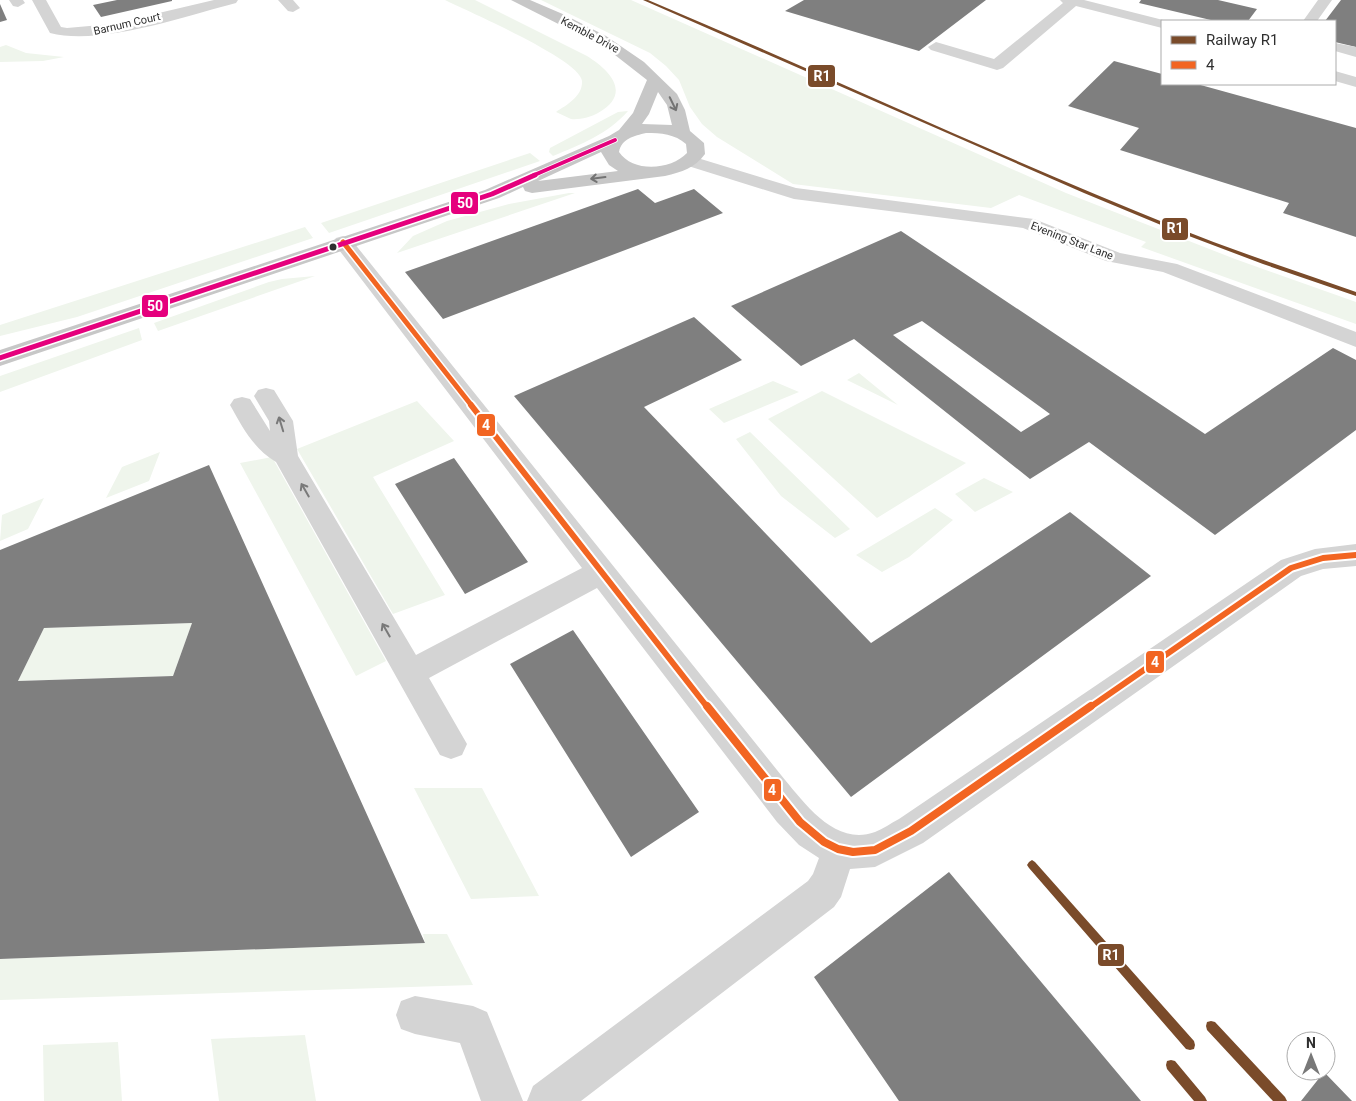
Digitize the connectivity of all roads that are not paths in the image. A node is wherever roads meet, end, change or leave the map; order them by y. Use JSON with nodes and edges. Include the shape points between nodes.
{"nodes":[{"id":1,"x":39,"y":0,"type":"edge"},
{"id":2,"x":231,"y":0,"type":"edge"},
{"id":3,"x":518,"y":0,"type":"edge"},
{"id":4,"x":1325,"y":0,"type":"edge"},
{"id":5,"x":1070,"y":2,"type":"edge"},
{"id":6,"x":1311,"y":20,"type":"edge"},
{"id":7,"x":1161,"y":24,"type":"edge"},
{"id":8,"x":936,"y":47,"type":"dead end"},
{"id":9,"x":1336,"y":47,"type":"edge"},
{"id":10,"x":1356,"y":52,"type":"edge"},
{"id":11,"x":1336,"y":76,"type":"edge"},
{"id":12,"x":654,"y":81,"type":"junction"},
{"id":13,"x":1356,"y":82,"type":"edge"},
{"id":14,"x":682,"y":133,"type":"junction"},
{"id":15,"x":620,"y":137,"type":"junction"},
{"id":16,"x":691,"y":161,"type":"junction"},
{"id":17,"x":646,"y":172,"type":"junction"},
{"id":18,"x":492,"y":194,"type":"junction"},
{"id":19,"x":344,"y":242,"type":"junction"},
{"id":20,"x":1356,"y":340,"type":"edge"},
{"id":21,"x":0,"y":358,"type":"edge"},
{"id":22,"x":254,"y":400,"type":"dead end"},
{"id":23,"x":1356,"y":555,"type":"edge"},
{"id":24,"x":602,"y":572,"type":"junction"},
{"id":25,"x":410,"y":673,"type":"junction"},
{"id":26,"x":451,"y":744,"type":"dead end"},
{"id":27,"x":839,"y":850,"type":"junction"},
{"id":28,"x":415,"y":1015,"type":"dead end"},
{"id":29,"x":502,"y":1101,"type":"edge"},
{"id":30,"x":548,"y":1101,"type":"edge"}],
"edges":[{"from":1,"to":2,"type":"street","name":"Barnum Court","via":[[55,30],[68,34],[95,31]]},
{"from":3,"to":12,"type":"main road","name":"Kemble Drive","via":[[629,56]]},
{"from":4,"to":6,"type":"street"},
{"from":5,"to":7,"type":"street"},
{"from":5,"to":8,"type":"street","via":[[997,65]]},
{"from":9,"to":10,"type":"street"},
{"from":11,"to":13,"type":"street"},
{"from":12,"to":14,"type":"main road","name":"Kemble Drive","one_way":true,"via":[[672,98]]},
{"from":12,"to":15,"type":"main road","via":[[641,114]]},
{"from":14,"to":15,"type":"main road","via":[[653,128]]},
{"from":14,"to":16,"type":"main road","via":[[697,147]]},
{"from":15,"to":17,"type":"main road","via":[[610,152],[614,159],[627,168]]},
{"from":15,"to":18,"type":"main road"},
{"from":16,"to":17,"type":"main road","via":[[672,170]]},
{"from":16,"to":20,"type":"street","name":"Evening Star Lane","via":[[794,193],[1027,223],[1113,257],[1147,261],[1170,268]]},
{"from":17,"to":18,"type":"main road","one_way":true},
{"from":18,"to":19,"type":"main road"},
{"from":19,"to":21,"type":"main road"},
{"from":19,"to":24,"type":"street"},
{"from":25,"to":22,"type":"street","one_way":true,"via":[[286,456],[262,440]]},
{"from":23,"to":27,"type":"street","via":[[1325,557],[1291,568],[911,831],[871,850]]},
{"from":24,"to":25,"type":"street"},
{"from":24,"to":27,"type":"street","via":[[783,804],[810,833]]},
{"from":25,"to":26,"type":"street"},
{"from":27,"to":30,"type":"street","via":[[822,894]]},
{"from":28,"to":29,"type":"street","via":[[473,1026]]}]}
